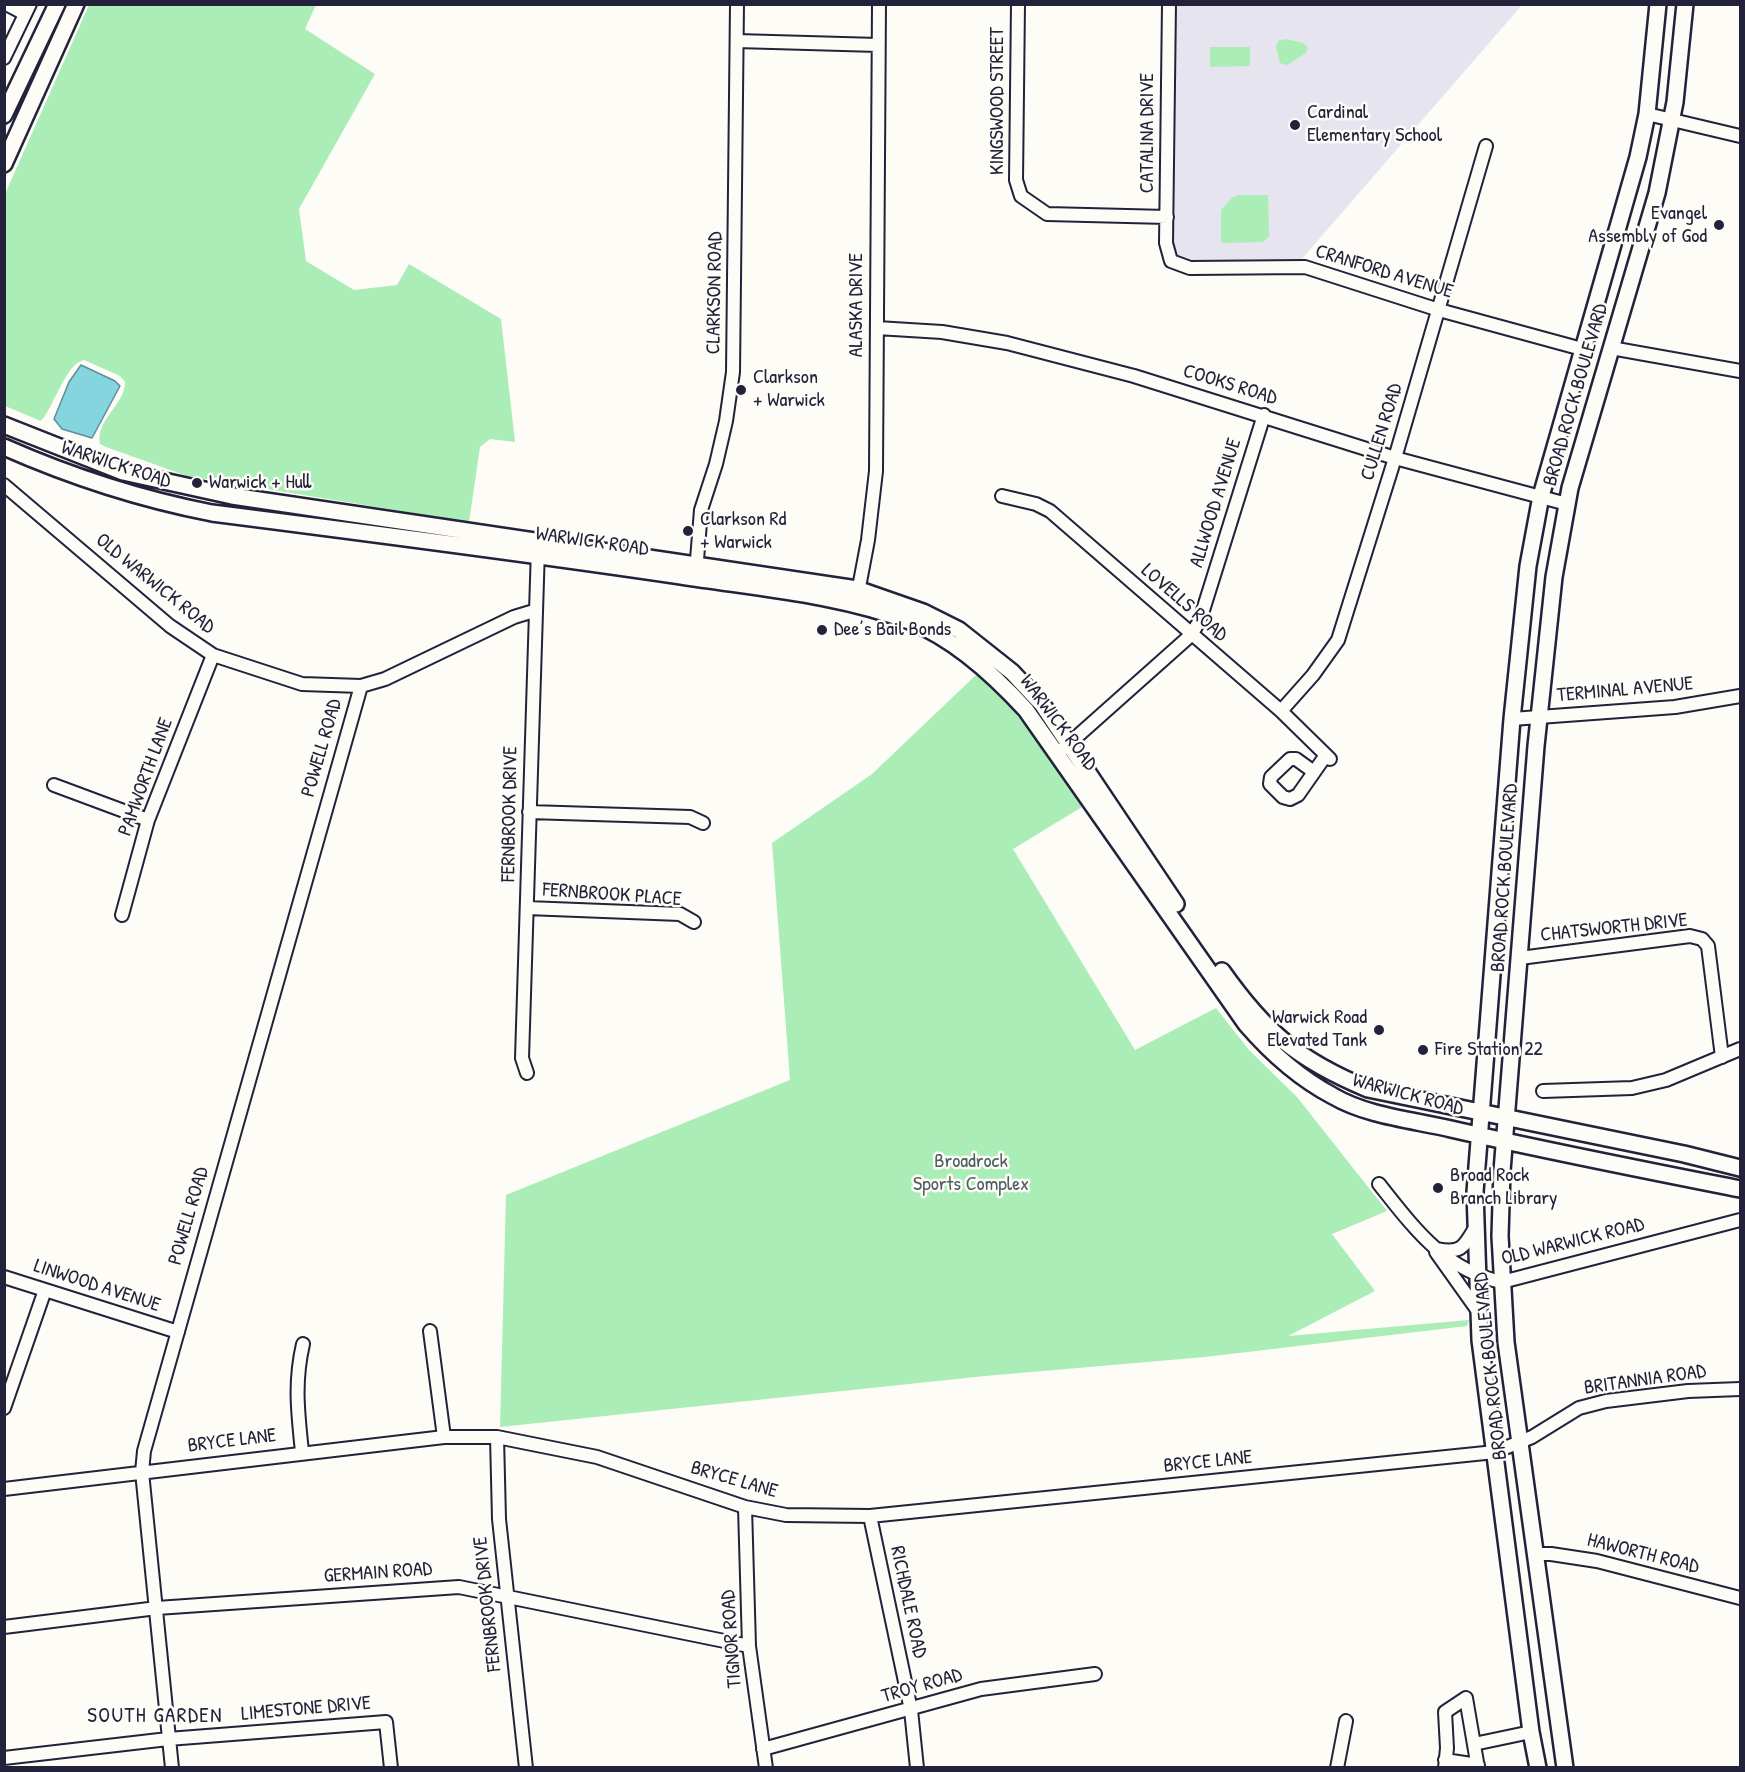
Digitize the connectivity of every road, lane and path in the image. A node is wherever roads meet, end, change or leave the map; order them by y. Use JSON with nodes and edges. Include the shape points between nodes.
{"nodes":[{"id":1,"x":6,"y":4,"type":"edge"},
{"id":2,"x":57,"y":4,"type":"edge"},
{"id":3,"x":76,"y":4,"type":"edge"},
{"id":4,"x":736,"y":4,"type":"edge"},
{"id":5,"x":879,"y":4,"type":"edge"},
{"id":6,"x":1018,"y":4,"type":"edge"},
{"id":7,"x":1169,"y":4,"type":"edge"},
{"id":8,"x":1658,"y":4,"type":"edge"},
{"id":9,"x":1685,"y":4,"type":"edge"},
{"id":10,"x":28,"y":9,"type":"edge"},
{"id":11,"x":737,"y":41,"type":"junction"},
{"id":12,"x":878,"y":45,"type":"junction"},
{"id":13,"x":4,"y":58,"type":"edge"},
{"id":14,"x":1647,"y":114,"type":"junction"},
{"id":15,"x":4,"y":115,"type":"edge"},
{"id":16,"x":1672,"y":120,"type":"junction"},
{"id":17,"x":1740,"y":136,"type":"edge"},
{"id":18,"x":1486,"y":146,"type":"dead end"},
{"id":19,"x":4,"y":164,"type":"edge"},
{"id":20,"x":1167,"y":217,"type":"junction"},
{"id":21,"x":1172,"y":261,"type":"joint"},
{"id":22,"x":1438,"y":310,"type":"junction"},
{"id":23,"x":877,"y":328,"type":"junction"},
{"id":24,"x":1611,"y":348,"type":"junction"},
{"id":25,"x":1582,"y":349,"type":"junction"},
{"id":26,"x":1740,"y":371,"type":"edge"},
{"id":27,"x":1264,"y":415,"type":"junction"},
{"id":28,"x":4,"y":425,"type":"edge"},
{"id":29,"x":4,"y":447,"type":"edge"},
{"id":30,"x":1395,"y":458,"type":"junction"},
{"id":31,"x":4,"y":485,"type":"edge"},
{"id":32,"x":1002,"y":496,"type":"dead end"},
{"id":33,"x":1541,"y":496,"type":"junction"},
{"id":34,"x":1567,"y":504,"type":"junction"},
{"id":35,"x":538,"y":549,"type":"junction"},
{"id":36,"x":695,"y":572,"type":"junction"},
{"id":37,"x":857,"y":596,"type":"junction"},
{"id":38,"x":534,"y":611,"type":"junction"},
{"id":39,"x":1191,"y":635,"type":"junction"},
{"id":40,"x":213,"y":655,"type":"junction"},
{"id":41,"x":361,"y":686,"type":"junction"},
{"id":42,"x":1740,"y":696,"type":"edge"},
{"id":43,"x":1281,"y":711,"type":"junction"},
{"id":44,"x":1539,"y":718,"type":"junction"},
{"id":45,"x":1512,"y":719,"type":"junction"},
{"id":46,"x":1063,"y":749,"type":"junction"},
{"id":47,"x":1314,"y":772,"type":"dead end"},
{"id":48,"x":54,"y":785,"type":"dead end"},
{"id":49,"x":529,"y":812,"type":"junction"},
{"id":50,"x":148,"y":820,"type":"junction"},
{"id":51,"x":703,"y":823,"type":"dead end"},
{"id":52,"x":527,"y":908,"type":"junction"},
{"id":53,"x":122,"y":915,"type":"dead end"},
{"id":54,"x":694,"y":921,"type":"dead end"},
{"id":55,"x":1520,"y":958,"type":"junction"},
{"id":56,"x":1740,"y":1049,"type":"edge"},
{"id":57,"x":1722,"y":1057,"type":"junction"},
{"id":58,"x":527,"y":1073,"type":"dead end"},
{"id":59,"x":1543,"y":1091,"type":"dead end"},
{"id":60,"x":1482,"y":1112,"type":"junction"},
{"id":61,"x":1507,"y":1117,"type":"junction"},
{"id":62,"x":1480,"y":1135,"type":"junction"},
{"id":63,"x":1505,"y":1141,"type":"junction"},
{"id":64,"x":1740,"y":1168,"type":"edge"},
{"id":65,"x":1379,"y":1184,"type":"dead end"},
{"id":66,"x":1740,"y":1189,"type":"edge"},
{"id":67,"x":1740,"y":1220,"type":"edge"},
{"id":68,"x":1475,"y":1228,"type":"junction"},
{"id":69,"x":1434,"y":1248,"type":"junction"},
{"id":70,"x":4,"y":1277,"type":"edge"},
{"id":71,"x":1476,"y":1277,"type":"junction"},
{"id":72,"x":1502,"y":1282,"type":"junction"},
{"id":73,"x":45,"y":1290,"type":"junction"},
{"id":74,"x":1478,"y":1311,"type":"junction"},
{"id":75,"x":430,"y":1331,"type":"dead end"},
{"id":76,"x":178,"y":1332,"type":"junction"},
{"id":77,"x":303,"y":1344,"type":"dead end"},
{"id":78,"x":1740,"y":1389,"type":"edge"},
{"id":79,"x":4,"y":1408,"type":"edge"},
{"id":80,"x":444,"y":1437,"type":"junction"},
{"id":81,"x":497,"y":1437,"type":"junction"},
{"id":82,"x":1520,"y":1443,"type":"junction"},
{"id":83,"x":302,"y":1452,"type":"junction"},
{"id":84,"x":1495,"y":1452,"type":"junction"},
{"id":85,"x":142,"y":1472,"type":"junction"},
{"id":86,"x":4,"y":1489,"type":"edge"},
{"id":87,"x":746,"y":1507,"type":"junction"},
{"id":88,"x":870,"y":1516,"type":"junction"},
{"id":89,"x":1535,"y":1554,"type":"junction"},
{"id":90,"x":507,"y":1597,"type":"junction"},
{"id":91,"x":1740,"y":1598,"type":"edge"},
{"id":92,"x":157,"y":1608,"type":"junction"},
{"id":93,"x":4,"y":1627,"type":"edge"},
{"id":94,"x":749,"y":1646,"type":"junction"},
{"id":95,"x":1095,"y":1674,"type":"dead end"},
{"id":96,"x":911,"y":1710,"type":"junction"},
{"id":97,"x":1346,"y":1721,"type":"dead end"},
{"id":98,"x":1531,"y":1732,"type":"junction"},
{"id":99,"x":168,"y":1739,"type":"junction"},
{"id":100,"x":1474,"y":1744,"type":"junction"},
{"id":101,"x":763,"y":1749,"type":"junction"},
{"id":102,"x":4,"y":1758,"type":"edge"},
{"id":103,"x":1445,"y":1763,"type":"edge"},
{"id":104,"x":1478,"y":1766,"type":"edge"},
{"id":105,"x":172,"y":1767,"type":"edge"},
{"id":106,"x":391,"y":1767,"type":"edge"},
{"id":107,"x":526,"y":1767,"type":"edge"},
{"id":108,"x":766,"y":1767,"type":"edge"},
{"id":109,"x":917,"y":1767,"type":"edge"},
{"id":110,"x":1337,"y":1767,"type":"edge"},
{"id":111,"x":1538,"y":1767,"type":"edge"},
{"id":112,"x":1565,"y":1767,"type":"edge"}],
"edges":[{"from":1,"to":10,"type":"street"},
{"from":2,"to":15,"type":"main road"},
{"from":3,"to":19,"type":"main road"},
{"from":4,"to":11,"type":"street","name":"CLARKSON ROAD"},
{"from":5,"to":12,"type":"street","name":"ALASKA DRIVE"},
{"from":6,"to":20,"type":"street","name":"KINGSWOOD STREET","via":[[1016,180],[1021,196],[1047,214]]},
{"from":7,"to":20,"type":"street","name":"CATALINA DRIVE"},
{"from":8,"to":14,"type":"main road","name":"BROAD ROCK BOULEVARD"},
{"from":9,"to":16,"type":"main road","name":"BROAD ROCK BOULEVARD"},
{"from":10,"to":13,"type":"street"},
{"from":11,"to":12,"type":"street"},
{"from":11,"to":36,"type":"street","name":"CLARKSON ROAD","via":[[733,372],[716,465],[701,510]]},
{"from":12,"to":23,"type":"street","name":"ALASKA DRIVE"},
{"from":14,"to":16,"type":"street"},
{"from":14,"to":25,"type":"main road","name":"BROAD ROCK BOULEVARD"},
{"from":16,"to":17,"type":"street"},
{"from":16,"to":24,"type":"main road","name":"BROAD ROCK BOULEVARD","via":[[1657,193]]},
{"from":18,"to":22,"type":"street","name":"CULLEN ROAD"},
{"from":20,"to":21,"type":"street","name":"CATALINA DRIVE","via":[[1166,243]]},
{"from":21,"to":22,"type":"street","name":"CRANFORD AVENUE","via":[[1190,268],[1299,266]]},
{"from":22,"to":25,"type":"street","name":"CRANFORD AVENUE"},
{"from":22,"to":30,"type":"street","name":"CULLEN ROAD"},
{"from":23,"to":27,"type":"street","name":"COOKS ROAD","via":[[924,330],[1007,343]]},
{"from":23,"to":37,"type":"street","name":"ALASKA DRIVE","via":[[876,471]]},
{"from":24,"to":26,"type":"street"},
{"from":24,"to":34,"type":"main road","name":"BROAD ROCK BOULEVARD"},
{"from":25,"to":33,"type":"main road","name":"BROAD ROCK BOULEVARD"},
{"from":27,"to":30,"type":"street","name":"COOKS ROAD"},
{"from":27,"to":39,"type":"street","name":"ALLWOOD AVENUE","via":[[1200,620]]},
{"from":28,"to":35,"type":"main road","name":"WARWICK ROAD","via":[[70,453],[146,478]]},
{"from":29,"to":35,"type":"main road","name":"WARWICK ROAD","via":[[95,484],[212,513]]},
{"from":30,"to":33,"type":"street","name":"COOKS ROAD"},
{"from":30,"to":43,"type":"street","name":"CULLEN ROAD","via":[[1338,640]]},
{"from":31,"to":40,"type":"street","name":"OLD WARWICK ROAD","via":[[170,626]]},
{"from":32,"to":39,"type":"street","name":"LOVELLS ROAD","via":[[1050,511]]},
{"from":33,"to":34,"type":"street","name":"COOKS ROAD"},
{"from":33,"to":45,"type":"main road","name":"BROAD ROCK BOULEVARD","via":[[1528,566]]},
{"from":34,"to":44,"type":"main road","name":"BROAD ROCK BOULEVARD","via":[[1551,599]]},
{"from":35,"to":36,"type":"main road","name":"WARWICK ROAD"},
{"from":35,"to":38,"type":"street","name":"FERNBROOK DRIVE"},
{"from":36,"to":37,"type":"main road","name":"WARWICK ROAD"},
{"from":37,"to":46,"type":"main road","name":"WARWICK ROAD","via":[[923,612],[959,630],[1012,672],[1042,704]]},
{"from":38,"to":41,"type":"street","name":"OLD WARWICK ROAD","via":[[385,679]]},
{"from":38,"to":49,"type":"street","name":"FERNBROOK DRIVE"},
{"from":39,"to":43,"type":"street","name":"LOVELLS ROAD"},
{"from":39,"to":46,"type":"street","name":"ALLWOOD AVENUE"},
{"from":40,"to":41,"type":"street","name":"OLD WARWICK ROAD","via":[[302,684]]},
{"from":40,"to":50,"type":"street","name":"PAMWORTH LANE"},
{"from":41,"to":76,"type":"street","name":"POWELL ROAD"},
{"from":42,"to":44,"type":"street","name":"TERMINAL AVENUE","via":[[1675,707]]},
{"from":43,"to":47,"type":"street","name":"LOVELLS ROAD","via":[[1328,757]]},
{"from":44,"to":45,"type":"street","name":"TERMINAL AVENUE"},
{"from":44,"to":55,"type":"main road","name":"BROAD ROCK BOULEVARD"},
{"from":45,"to":60,"type":"main road","name":"BROAD ROCK BOULEVARD"},
{"from":46,"to":60,"type":"main road","name":"WARWICK ROAD","via":[[1264,1025],[1314,1065],[1368,1089]]},
{"from":46,"to":62,"type":"main road","name":"WARWICK ROAD","via":[[1246,1024],[1267,1048],[1334,1097]]},
{"from":48,"to":50,"type":"street"},
{"from":49,"to":51,"type":"street","via":[[690,817]]},
{"from":49,"to":52,"type":"street","name":"FERNBROOK DRIVE"},
{"from":50,"to":53,"type":"street","name":"PAMWORTH LANE"},
{"from":52,"to":54,"type":"street","name":"FERNBROOK PLACE","via":[[680,914]]},
{"from":52,"to":58,"type":"street","name":"FERNBROOK DRIVE","via":[[522,1058]]},
{"from":55,"to":57,"type":"street","name":"CHATSWORTH DRIVE","via":[[1690,936],[1702,939],[1708,946]]},
{"from":55,"to":61,"type":"main road","name":"BROAD ROCK BOULEVARD"},
{"from":56,"to":57,"type":"street"},
{"from":57,"to":59,"type":"street","via":[[1666,1080],[1632,1088]]},
{"from":60,"to":61,"type":"main road","name":"WARWICK ROAD"},
{"from":60,"to":62,"type":"main road","name":"BROAD ROCK BOULEVARD"},
{"from":61,"to":63,"type":"main road","name":"BROAD ROCK BOULEVARD"},
{"from":61,"to":64,"type":"main road","name":"WARWICK ROAD"},
{"from":62,"to":63,"type":"main road","name":"WARWICK ROAD"},
{"from":62,"to":68,"type":"main road","name":"BROAD ROCK BOULEVARD"},
{"from":63,"to":66,"type":"main road","name":"WARWICK ROAD"},
{"from":63,"to":72,"type":"main road","name":"BROAD ROCK BOULEVARD"},
{"from":65,"to":69,"type":"street","name":"OLD WARWICK ROAD"},
{"from":67,"to":72,"type":"street","name":"OLD WARWICK ROAD"},
{"from":68,"to":69,"type":"street","via":[[1457,1250]]},
{"from":68,"to":71,"type":"main road","name":"BROAD ROCK BOULEVARD"},
{"from":69,"to":71,"type":"street","name":"OLD WARWICK ROAD"},
{"from":69,"to":74,"type":"street"},
{"from":70,"to":73,"type":"street","name":"LINWOOD AVENUE"},
{"from":71,"to":72,"type":"street","name":"OLD WARWICK ROAD"},
{"from":71,"to":74,"type":"main road","name":"BROAD ROCK BOULEVARD"},
{"from":72,"to":82,"type":"main road","name":"BROAD ROCK BOULEVARD"},
{"from":73,"to":76,"type":"street","name":"LINWOOD AVENUE"},
{"from":73,"to":79,"type":"street"},
{"from":74,"to":84,"type":"main road","name":"BROAD ROCK BOULEVARD"},
{"from":75,"to":80,"type":"street"},
{"from":76,"to":85,"type":"street","name":"POWELL ROAD","via":[[144,1451]]},
{"from":77,"to":83,"type":"street","via":[[296,1374]]},
{"from":78,"to":82,"type":"street","name":"BRITANNIA ROAD","via":[[1606,1401],[1579,1408]]},
{"from":80,"to":81,"type":"street","name":"BRYCE LANE"},
{"from":80,"to":83,"type":"street","name":"BRYCE LANE"},
{"from":81,"to":87,"type":"street","name":"BRYCE LANE","via":[[597,1457]]},
{"from":81,"to":90,"type":"street","name":"FERNBROOK DRIVE","via":[[499,1519]]},
{"from":82,"to":84,"type":"street","name":"BRITANNIA ROAD"},
{"from":82,"to":89,"type":"main road","name":"BROAD ROCK BOULEVARD"},
{"from":83,"to":85,"type":"street","name":"BRYCE LANE"},
{"from":84,"to":88,"type":"street","name":"BRYCE LANE"},
{"from":84,"to":98,"type":"main road","name":"BROAD ROCK BOULEVARD"},
{"from":85,"to":86,"type":"street","name":"BRYCE LANE"},
{"from":85,"to":92,"type":"street","name":"POWELL ROAD"},
{"from":87,"to":88,"type":"street","name":"BRYCE LANE","via":[[786,1515]]},
{"from":87,"to":94,"type":"street","name":"TIGNOR ROAD"},
{"from":88,"to":96,"type":"street","name":"RICHDALE ROAD"},
{"from":89,"to":91,"type":"street","name":"HAWORTH ROAD","via":[[1597,1561]]},
{"from":89,"to":112,"type":"main road","name":"BROAD ROCK BOULEVARD"},
{"from":90,"to":92,"type":"street","name":"GERMAIN ROAD","via":[[459,1587]]},
{"from":90,"to":94,"type":"street","name":"GERMAIN ROAD"},
{"from":90,"to":107,"type":"street","name":"FERNBROOK DRIVE"},
{"from":92,"to":93,"type":"street","name":"GERMAIN ROAD"},
{"from":92,"to":99,"type":"street","name":"POWELL ROAD"},
{"from":94,"to":101,"type":"street","name":"TIGNOR ROAD"},
{"from":95,"to":96,"type":"street","name":"TROY ROAD","via":[[981,1689]]},
{"from":96,"to":101,"type":"street","name":"TROY ROAD"},
{"from":96,"to":109,"type":"street","name":"RICHDALE ROAD"},
{"from":97,"to":110,"type":"street"},
{"from":98,"to":100,"type":"street"},
{"from":98,"to":111,"type":"main road","name":"BROAD ROCK BOULEVARD"},
{"from":99,"to":102,"type":"street","name":"LIMESTONE DRIVE"},
{"from":99,"to":105,"type":"street","name":"POWELL ROAD"},
{"from":99,"to":106,"type":"street","name":"LIMESTONE DRIVE","via":[[386,1722]]},
{"from":100,"to":103,"type":"street","via":[[1466,1698],[1445,1712]]},
{"from":100,"to":104,"type":"street"},
{"from":101,"to":108,"type":"street","name":"TIGNOR ROAD"},
{"from":103,"to":104,"type":"street"}]}
